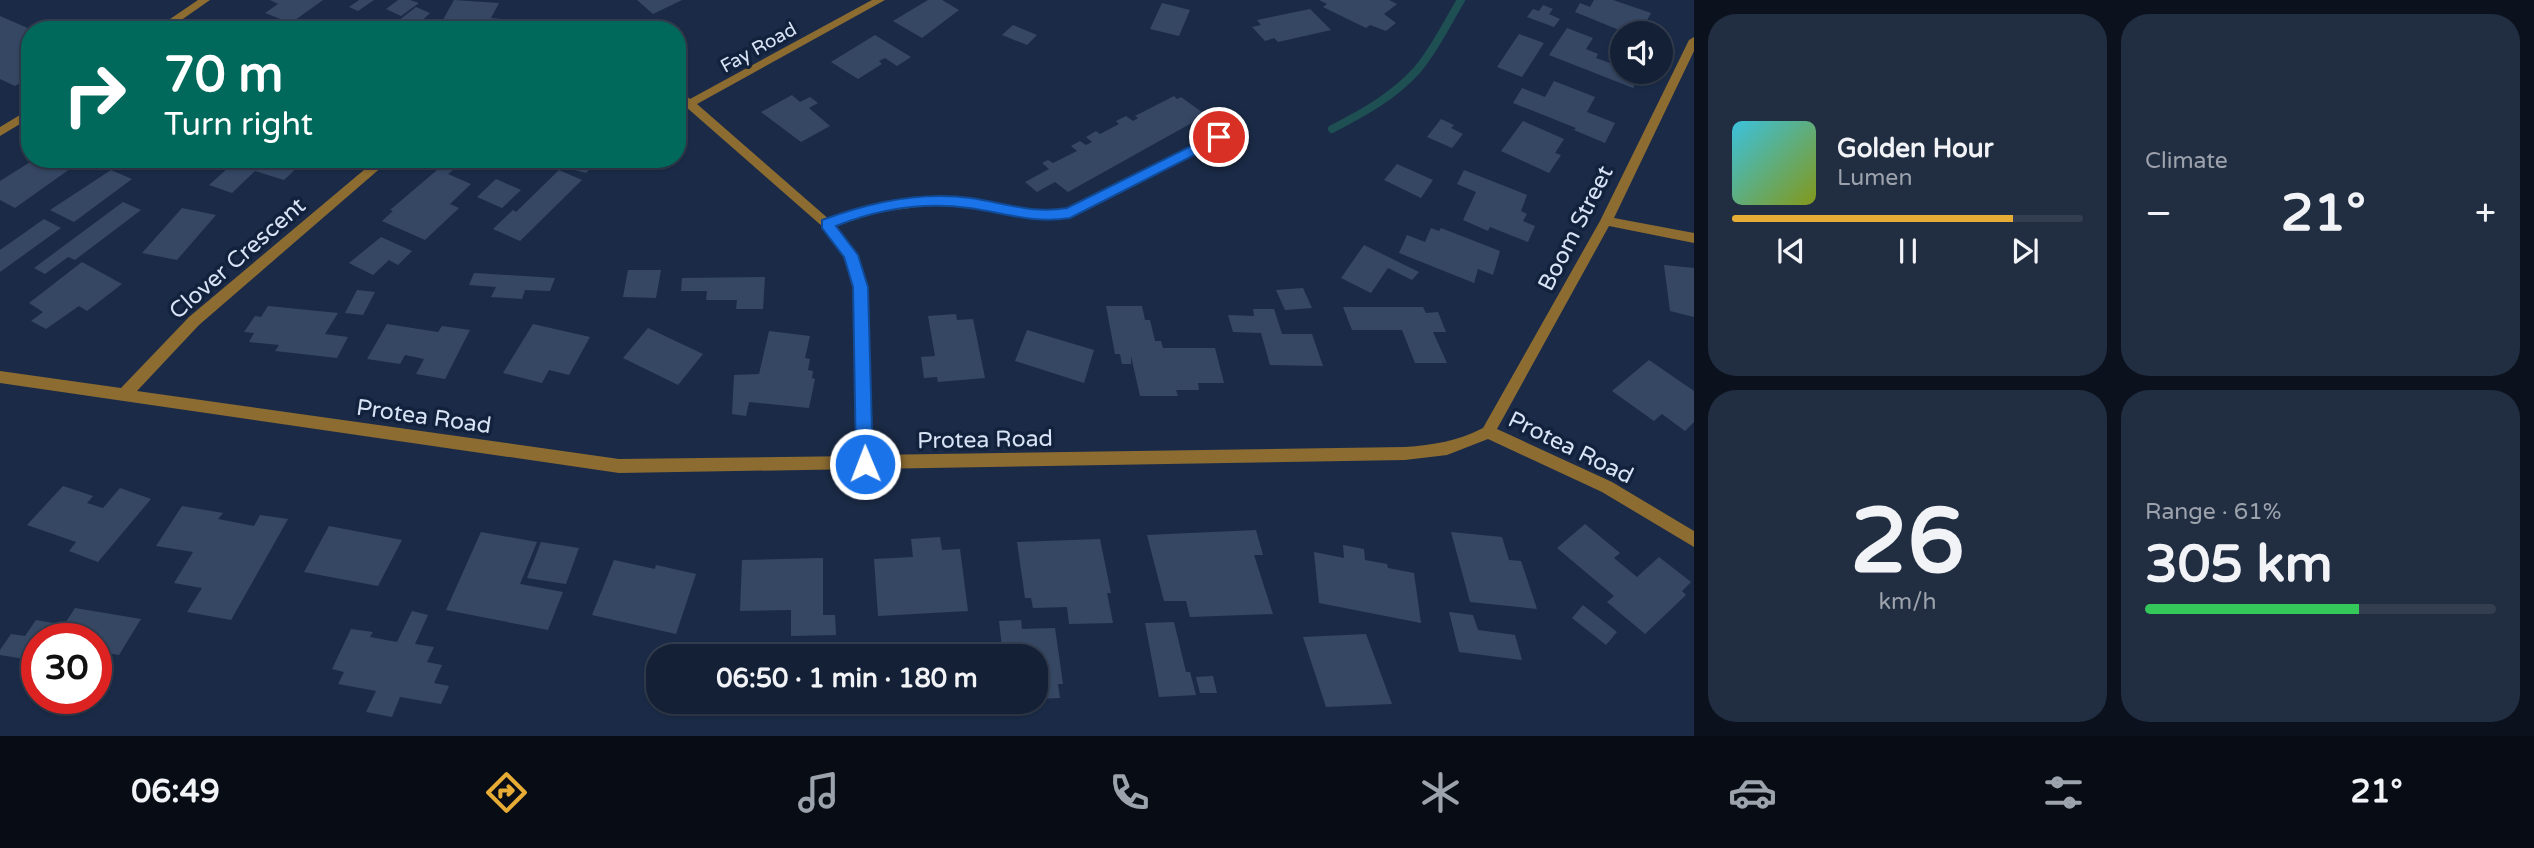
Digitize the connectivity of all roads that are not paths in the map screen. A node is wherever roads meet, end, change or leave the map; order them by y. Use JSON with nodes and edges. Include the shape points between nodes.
{"nodes":[{"id":1,"x":205,"y":0,"type":"edge"},
{"id":2,"x":880,"y":0,"type":"edge"},
{"id":3,"x":173,"y":21,"type":"edge"},
{"id":4,"x":1694,"y":40,"type":"edge"},
{"id":5,"x":686,"y":101,"type":"edge"},
{"id":6,"x":689,"y":104,"type":"junction"},
{"id":7,"x":21,"y":119,"type":"edge"},
{"id":8,"x":0,"y":132,"type":"edge"},
{"id":9,"x":1219,"y":137,"type":"dead end"},
{"id":10,"x":374,"y":168,"type":"edge"},
{"id":11,"x":1606,"y":221,"type":"junction"},
{"id":12,"x":827,"y":224,"type":"junction"},
{"id":13,"x":1694,"y":238,"type":"edge"},
{"id":14,"x":0,"y":377,"type":"edge"},
{"id":15,"x":124,"y":395,"type":"junction"},
{"id":16,"x":1488,"y":432,"type":"junction"},
{"id":17,"x":865,"y":464,"type":"junction"},
{"id":18,"x":1694,"y":540,"type":"edge"}],
"edges":[{"from":1,"to":3,"type":"street"},
{"from":2,"to":6,"type":"street","name":"Fay Road"},
{"from":4,"to":11,"type":"street","name":"Boom Street"},
{"from":5,"to":6,"type":"street"},
{"from":6,"to":12,"type":"street"},
{"from":7,"to":8,"type":"street"},
{"from":9,"to":12,"type":"street","via":[[1070,213],[1027,215],[938,200],[858,212]]},
{"from":10,"to":15,"type":"street","name":"Clover Crescent","via":[[194,321]]},
{"from":11,"to":13,"type":"street"},
{"from":11,"to":16,"type":"street","name":"Boom Street"},
{"from":12,"to":17,"type":"street","via":[[851,255],[861,287]]},
{"from":14,"to":15,"type":"street","name":"Protea Road"},
{"from":15,"to":17,"type":"street","name":"Protea Road","via":[[619,466]]},
{"from":16,"to":17,"type":"street","name":"Protea Road","via":[[1463,446],[1424,453]]},
{"from":16,"to":18,"type":"street","name":"Protea Road","via":[[1607,487]]}]}
